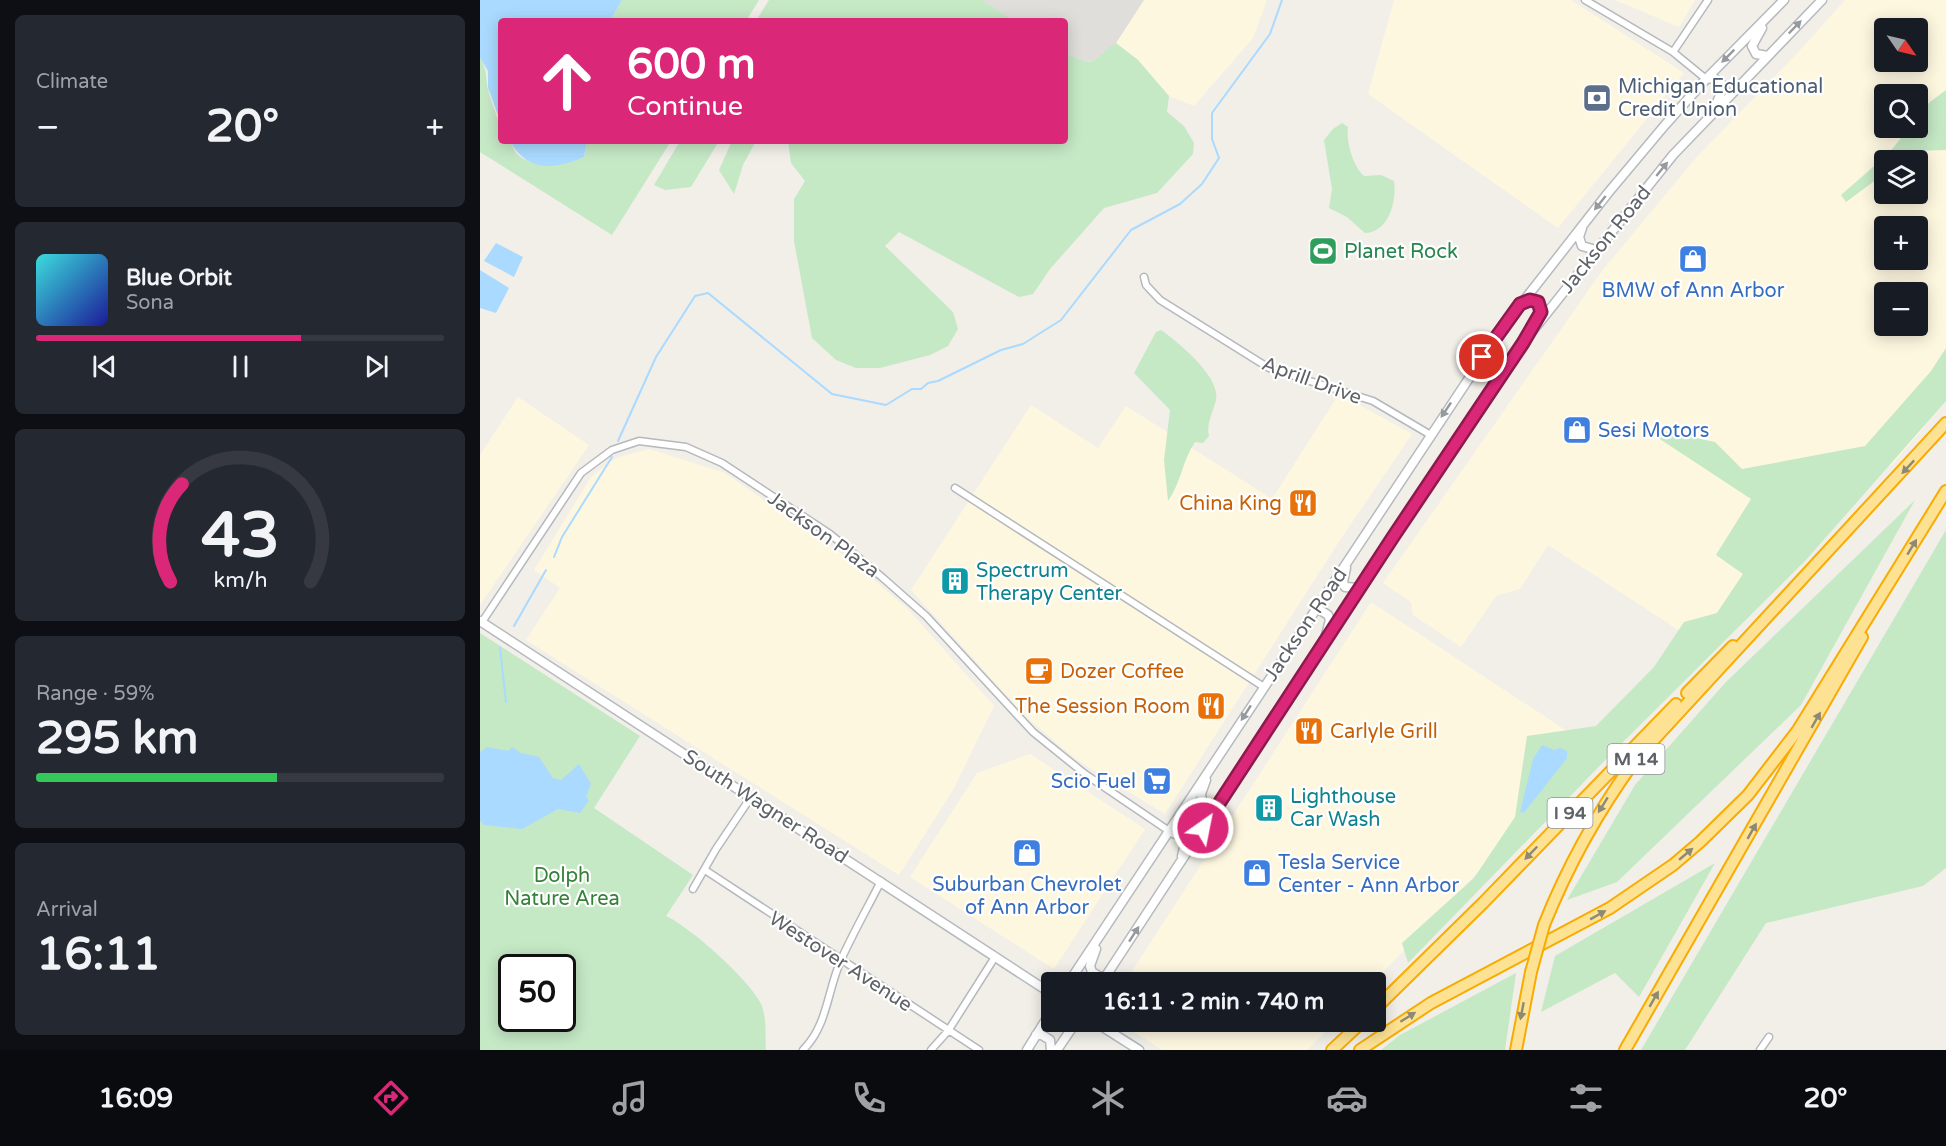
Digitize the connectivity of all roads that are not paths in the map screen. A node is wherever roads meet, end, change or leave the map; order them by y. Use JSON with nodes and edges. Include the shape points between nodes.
{"nodes":[{"id":1,"x":1585,"y":0,"type":"edge"},
{"id":2,"x":1708,"y":0,"type":"edge"},
{"id":3,"x":1784,"y":0,"type":"edge"},
{"id":4,"x":1822,"y":0,"type":"edge"},
{"id":5,"x":1774,"y":10,"type":"junction"},
{"id":6,"x":1673,"y":52,"type":"junction"},
{"id":7,"x":1768,"y":56,"type":"junction"},
{"id":8,"x":1706,"y":80,"type":"junction"},
{"id":9,"x":1709,"y":118,"type":"junction"},
{"id":10,"x":1585,"y":222,"type":"junction"},
{"id":11,"x":1596,"y":250,"type":"junction"},
{"id":12,"x":1144,"y":277,"type":"dead end"},
{"id":13,"x":1520,"y":304,"type":"junction"},
{"id":14,"x":1523,"y":343,"type":"junction"},
{"id":15,"x":1946,"y":423,"type":"edge"},
{"id":16,"x":1430,"y":434,"type":"junction"},
{"id":17,"x":955,"y":488,"type":"dead end"},
{"id":18,"x":1946,"y":491,"type":"edge"},
{"id":19,"x":1352,"y":554,"type":"junction"},
{"id":20,"x":1359,"y":588,"type":"junction"},
{"id":21,"x":1881,"y":597,"type":"junction"},
{"id":22,"x":1317,"y":608,"type":"junction"},
{"id":23,"x":1764,"y":618,"type":"junction"},
{"id":24,"x":481,"y":622,"type":"edge"},
{"id":25,"x":1322,"y":646,"type":"junction"},
{"id":26,"x":1264,"y":687,"type":"junction"},
{"id":27,"x":1212,"y":766,"type":"junction"},
{"id":28,"x":752,"y":797,"type":"junction"},
{"id":29,"x":1219,"y":803,"type":"junction"},
{"id":30,"x":1169,"y":831,"type":"junction"},
{"id":31,"x":705,"y":870,"type":"junction"},
{"id":32,"x":1174,"y":873,"type":"junction"},
{"id":33,"x":881,"y":881,"type":"junction"},
{"id":34,"x":693,"y":890,"type":"dead end"},
{"id":35,"x":1105,"y":929,"type":"junction"},
{"id":36,"x":995,"y":957,"type":"junction"},
{"id":37,"x":841,"y":961,"type":"junction"},
{"id":38,"x":1076,"y":972,"type":"edge"},
{"id":39,"x":1094,"y":972,"type":"edge"},
{"id":40,"x":1109,"y":972,"type":"edge"},
{"id":41,"x":1041,"y":987,"type":"edge"},
{"id":42,"x":1386,"y":998,"type":"edge"},
{"id":43,"x":1041,"y":1028,"type":"edge"},
{"id":44,"x":948,"y":1030,"type":"junction"},
{"id":45,"x":1069,"y":1032,"type":"edge"},
{"id":46,"x":1111,"y":1032,"type":"edge"},
{"id":47,"x":1351,"y":1032,"type":"edge"},
{"id":48,"x":1036,"y":1035,"type":"junction"},
{"id":49,"x":1769,"y":1037,"type":"dead end"},
{"id":50,"x":803,"y":1050,"type":"edge"},
{"id":51,"x":931,"y":1050,"type":"edge"},
{"id":52,"x":979,"y":1050,"type":"edge"},
{"id":53,"x":1027,"y":1050,"type":"edge"},
{"id":54,"x":1051,"y":1050,"type":"edge"},
{"id":55,"x":1057,"y":1050,"type":"edge"},
{"id":56,"x":1139,"y":1050,"type":"edge"},
{"id":57,"x":1332,"y":1050,"type":"edge"},
{"id":58,"x":1360,"y":1050,"type":"edge"},
{"id":59,"x":1516,"y":1050,"type":"edge"},
{"id":60,"x":1625,"y":1050,"type":"edge"},
{"id":61,"x":1760,"y":1050,"type":"edge"}],
"edges":[{"from":1,"to":6,"type":"street"},
{"from":2,"to":6,"type":"street"},
{"from":3,"to":5,"type":"main road","name":"Jackson Road"},
{"from":7,"to":4,"type":"main road","name":"Jackson Road","one_way":true},
{"from":5,"to":7,"type":"main road","via":[[1752,46],[1756,54]]},
{"from":5,"to":8,"type":"main road","name":"Jackson Road","one_way":true},
{"from":6,"to":8,"type":"street"},
{"from":7,"to":9,"type":"main road","name":"Jackson Road"},
{"from":8,"to":9,"type":"main road","via":[[1714,78],[1724,86]]},
{"from":8,"to":10,"type":"main road","name":"Jackson Road","one_way":true},
{"from":11,"to":9,"type":"main road","name":"Jackson Road","one_way":true,"via":[[1673,155]]},
{"from":10,"to":11,"type":"main road","via":[[1580,242],[1588,250]]},
{"from":10,"to":13,"type":"main road","name":"Jackson Road"},
{"from":11,"to":14,"type":"main road","name":"Jackson Road"},
{"from":12,"to":16,"type":"street","name":"Aprill Drive","via":[[1160,300],[1269,368],[1373,401]]},
{"from":13,"to":14,"type":"main road","via":[[1535,300],[1542,308]]},
{"from":13,"to":16,"type":"main road","name":"Jackson Road","one_way":true},
{"from":14,"to":20,"type":"main road","name":"Jackson Road"},
{"from":15,"to":23,"type":"highway","number":"I 94","one_way":true},
{"from":16,"to":19,"type":"main road","name":"Jackson Road"},
{"from":17,"to":26,"type":"street"},
{"from":21,"to":18,"type":"highway","one_way":true},
{"from":19,"to":20,"type":"main road","via":[[1343,582],[1350,589]]},
{"from":19,"to":22,"type":"main road","name":"Jackson Road"},
{"from":20,"to":25,"type":"main road","name":"Jackson Road"},
{"from":58,"to":21,"type":"highway","one_way":true,"via":[[1431,1003],[1610,908],[1700,842],[1748,795],[1777,759]]},
{"from":60,"to":21,"type":"highway","one_way":true,"via":[[1853,655]]},
{"from":22,"to":25,"type":"main road","via":[[1330,620]]},
{"from":22,"to":26,"type":"main road","name":"Jackson Road"},
{"from":23,"to":42,"type":"highway","number":"I 94","one_way":true},
{"from":23,"to":59,"type":"highway","number":"M 14","one_way":true,"bridge":true,"via":[[1656,735],[1613,789],[1578,848],[1544,925]]},
{"from":24,"to":28,"type":"main road","name":"South Wagner Road"},
{"from":24,"to":30,"type":"street","name":"Jackson Plaza","via":[[581,473],[595,460],[639,441],[686,447],[722,463],[830,534],[905,596],[1058,754]]},
{"from":25,"to":29,"type":"main road","name":"Jackson Road"},
{"from":26,"to":27,"type":"main road","name":"Jackson Road","one_way":true},
{"from":27,"to":29,"type":"main road","via":[[1201,799],[1207,806]]},
{"from":27,"to":30,"type":"main road","name":"Jackson Road"},
{"from":28,"to":31,"type":"street"},
{"from":28,"to":33,"type":"main road","name":"South Wagner Road"},
{"from":29,"to":32,"type":"main road","name":"Jackson Road"},
{"from":30,"to":32,"type":"main road","via":[[1178,833],[1185,844]]},
{"from":30,"to":35,"type":"main road","name":"Jackson Road"},
{"from":31,"to":34,"type":"street"},
{"from":31,"to":37,"type":"street","name":"Westover Avenue"},
{"from":40,"to":32,"type":"main road","name":"Jackson Road","one_way":true},
{"from":33,"to":36,"type":"main road","name":"South Wagner Road"},
{"from":33,"to":37,"type":"street"},
{"from":35,"to":38,"type":"main road","name":"Jackson Road"},
{"from":35,"to":39,"type":"main road","via":[[1090,966]]},
{"from":36,"to":41,"type":"main road","name":"South Wagner Road"},
{"from":36,"to":44,"type":"street"},
{"from":37,"to":44,"type":"street","name":"Westover Avenue"},
{"from":37,"to":50,"type":"street","via":[[826,1014],[812,1042]]},
{"from":43,"to":48,"type":"main road"},
{"from":44,"to":51,"type":"street"},
{"from":44,"to":52,"type":"street","name":"Westover Avenue"},
{"from":45,"to":55,"type":"main road"},
{"from":46,"to":56,"type":"main road"},
{"from":47,"to":57,"type":"highway"},
{"from":48,"to":53,"type":"main road"},
{"from":48,"to":54,"type":"main road","via":[[1050,1040]]},
{"from":49,"to":61,"type":"street"}]}
